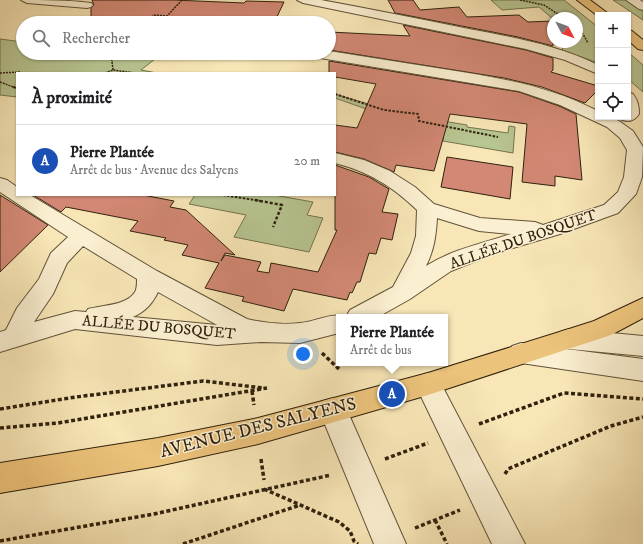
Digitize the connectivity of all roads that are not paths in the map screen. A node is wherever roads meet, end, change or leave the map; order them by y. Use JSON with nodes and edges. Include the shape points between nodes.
{"nodes":[{"id":1,"x":27,"y":0,"type":"edge"},
{"id":2,"x":303,"y":0,"type":"edge"},
{"id":3,"x":583,"y":0,"type":"edge"},
{"id":4,"x":632,"y":0,"type":"edge"},
{"id":5,"x":87,"y":4,"type":"dead end"},
{"id":6,"x":643,"y":7,"type":"edge"},
{"id":7,"x":600,"y":12,"type":"edge"},
{"id":8,"x":631,"y":36,"type":"edge"},
{"id":9,"x":643,"y":46,"type":"edge"},
{"id":10,"x":336,"y":57,"type":"edge"},
{"id":11,"x":595,"y":68,"type":"edge"},
{"id":12,"x":631,"y":97,"type":"edge"},
{"id":13,"x":643,"y":106,"type":"edge"},
{"id":14,"x":595,"y":111,"type":"edge"},
{"id":15,"x":615,"y":120,"type":"edge"},
{"id":16,"x":640,"y":145,"type":"edge"},
{"id":17,"x":336,"y":158,"type":"edge"},
{"id":18,"x":0,"y":184,"type":"edge"},
{"id":19,"x":16,"y":194,"type":"edge"},
{"id":20,"x":18,"y":196,"type":"edge"},
{"id":21,"x":427,"y":208,"type":"junction"},
{"id":22,"x":554,"y":229,"type":"junction"},
{"id":23,"x":81,"y":237,"type":"junction"},
{"id":24,"x":148,"y":277,"type":"junction"},
{"id":25,"x":402,"y":292,"type":"junction"},
{"id":26,"x":643,"y":307,"type":"edge"},
{"id":27,"x":363,"y":314,"type":"edge"},
{"id":28,"x":75,"y":320,"type":"junction"},
{"id":29,"x":643,"y":324,"type":"edge"},
{"id":30,"x":336,"y":325,"type":"edge"},
{"id":31,"x":602,"y":328,"type":"junction"},
{"id":32,"x":261,"y":332,"type":"junction"},
{"id":33,"x":569,"y":339,"type":"junction"},
{"id":34,"x":8,"y":340,"type":"edge"},
{"id":35,"x":643,"y":346,"type":"edge"},
{"id":36,"x":521,"y":353,"type":"junction"},
{"id":37,"x":643,"y":370,"type":"edge"},
{"id":38,"x":428,"y":384,"type":"junction"},
{"id":39,"x":333,"y":410,"type":"junction"},
{"id":40,"x":0,"y":478,"type":"edge"},
{"id":41,"x":502,"y":542,"type":"edge"},
{"id":42,"x":390,"y":544,"type":"edge"}],
"edges":[{"from":1,"to":5,"type":"street"},
{"from":2,"to":11,"type":"street","via":[[539,48]]},
{"from":3,"to":7,"type":"main road"},
{"from":4,"to":6,"type":"street"},
{"from":8,"to":9,"type":"main road"},
{"from":10,"to":14,"type":"street","name":"ALLÉE DU BOSQUET","via":[[528,88]]},
{"from":12,"to":13,"type":"street"},
{"from":15,"to":16,"type":"street","name":"ALLÉE DU BOSQUET","via":[[627,136]]},
{"from":16,"to":22,"type":"street","name":"ALLÉE DU BOSQUET","via":[[634,177],[627,194],[611,209]]},
{"from":17,"to":21,"type":"street","via":[[384,175]]},
{"from":18,"to":19,"type":"street"},
{"from":20,"to":23,"type":"street"},
{"from":21,"to":22,"type":"street","via":[[479,224]]},
{"from":21,"to":25,"type":"street","via":[[426,236],[422,253]]},
{"from":22,"to":25,"type":"street","name":"ALLÉE DU BOSQUET","via":[[489,248],[443,266]]},
{"from":23,"to":24,"type":"street"},
{"from":23,"to":34,"type":"street","via":[[59,258],[48,282]]},
{"from":24,"to":28,"type":"street","name":"ALLÉE DU BOSQUET","via":[[147,291],[141,302],[127,310]]},
{"from":24,"to":32,"type":"street","via":[[241,327]]},
{"from":25,"to":27,"type":"street","name":"ALLÉE DU BOSQUET"},
{"from":26,"to":31,"type":"main road","name":"AVENUE DES SALYENS"},
{"from":28,"to":32,"type":"street","name":"ALLÉE DU BOSQUET","via":[[218,335]]},
{"from":28,"to":34,"type":"street","name":"ALLÉE DU BOSQUET"},
{"from":29,"to":31,"type":"main road","name":"AVENUE DES SALYENS"},
{"from":30,"to":32,"type":"street","name":"ALLÉE DU BOSQUET","via":[[300,333]]},
{"from":31,"to":33,"type":"main road","name":"AVENUE DES SALYENS"},
{"from":33,"to":35,"type":"street"},
{"from":33,"to":36,"type":"main road","name":"AVENUE DES SALYENS"},
{"from":36,"to":37,"type":"street"},
{"from":36,"to":38,"type":"main road","name":"AVENUE DES SALYENS"},
{"from":38,"to":39,"type":"main road","name":"AVENUE DES SALYENS"},
{"from":38,"to":41,"type":"street"},
{"from":39,"to":40,"type":"main road","name":"AVENUE DES SALYENS","via":[[258,431],[158,452]]},
{"from":39,"to":42,"type":"street"}]}
